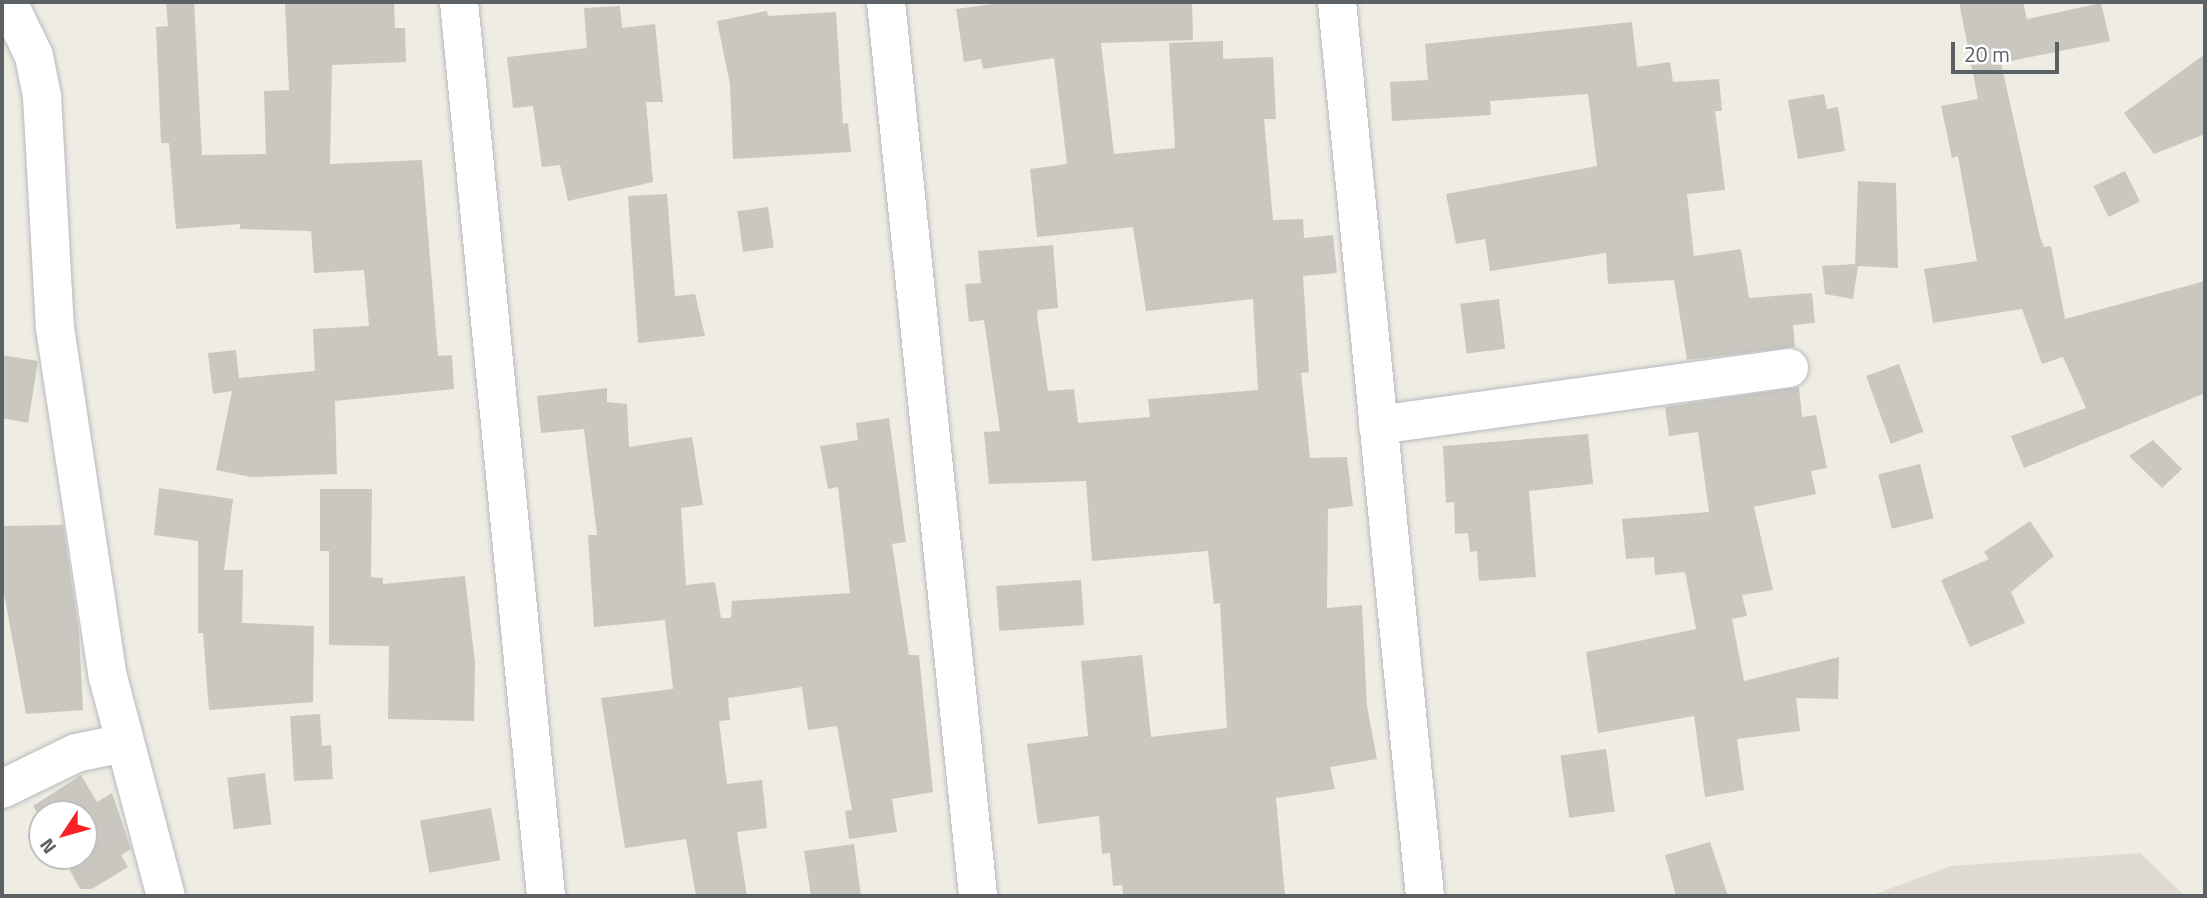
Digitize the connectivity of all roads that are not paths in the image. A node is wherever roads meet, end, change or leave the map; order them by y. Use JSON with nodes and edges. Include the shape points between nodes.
{"nodes":[{"id":1,"x":8,"y":2,"type":"edge"},
{"id":2,"x":459,"y":2,"type":"edge"},
{"id":3,"x":886,"y":2,"type":"edge"},
{"id":4,"x":1337,"y":2,"type":"edge"},
{"id":5,"x":1789,"y":368,"type":"dead end"},
{"id":6,"x":1378,"y":425,"type":"junction"},
{"id":7,"x":124,"y":743,"type":"junction"},
{"id":8,"x":2,"y":789,"type":"edge"},
{"id":9,"x":166,"y":896,"type":"edge"},
{"id":10,"x":546,"y":896,"type":"edge"},
{"id":11,"x":978,"y":896,"type":"edge"},
{"id":12,"x":1425,"y":896,"type":"edge"}],
"edges":[{"from":1,"to":7,"type":"street","via":[[34,56],[42,96],[55,328],[108,677]]},
{"from":2,"to":10,"type":"street"},
{"from":3,"to":11,"type":"street"},
{"from":4,"to":6,"type":"street"},
{"from":5,"to":6,"type":"street"},
{"from":6,"to":12,"type":"street"},
{"from":7,"to":8,"type":"street","via":[[76,753]]},
{"from":7,"to":9,"type":"street"}]}
